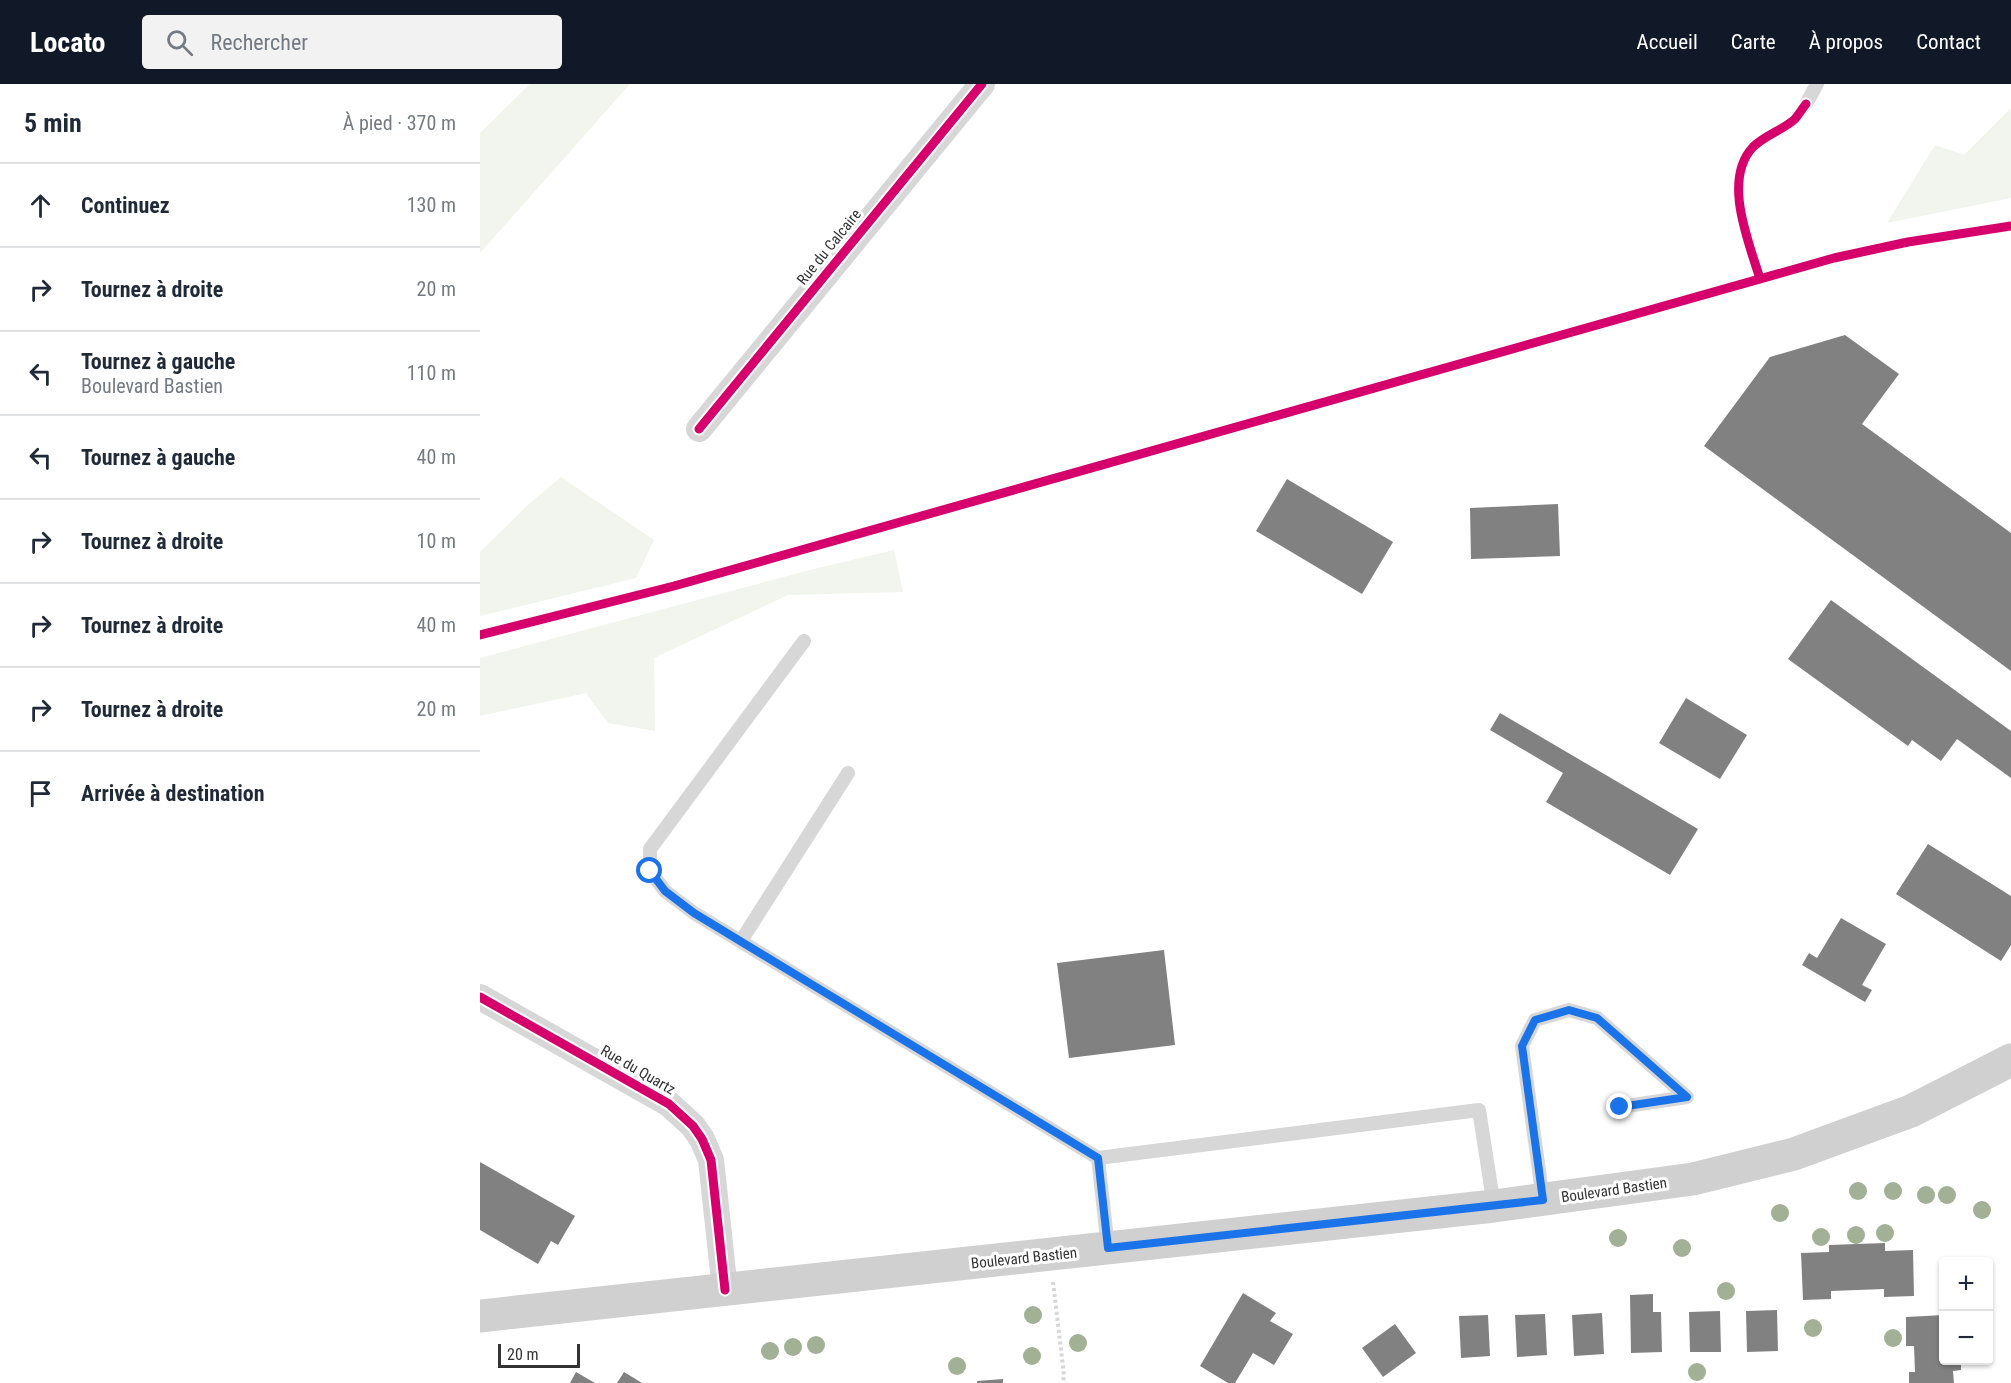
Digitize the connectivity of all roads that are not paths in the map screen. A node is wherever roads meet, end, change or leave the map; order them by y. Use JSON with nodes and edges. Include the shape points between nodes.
{"nodes":[{"id":1,"x":981,"y":84,"type":"edge"},
{"id":2,"x":1817,"y":84,"type":"edge"},
{"id":3,"x":1806,"y":104,"type":"dead end"},
{"id":4,"x":699,"y":429,"type":"dead end"},
{"id":5,"x":804,"y":641,"type":"dead end"},
{"id":6,"x":848,"y":773,"type":"dead end"},
{"id":7,"x":741,"y":941,"type":"junction"},
{"id":8,"x":480,"y":997,"type":"edge"},
{"id":9,"x":2011,"y":1060,"type":"edge"},
{"id":10,"x":1620,"y":1107,"type":"dead end"},
{"id":11,"x":1098,"y":1158,"type":"junction"},
{"id":12,"x":1543,"y":1200,"type":"junction"},
{"id":13,"x":1494,"y":1206,"type":"junction"},
{"id":14,"x":1108,"y":1248,"type":"junction"},
{"id":15,"x":725,"y":1290,"type":"junction"},
{"id":16,"x":480,"y":1316,"type":"edge"}],
"edges":[{"from":1,"to":4,"type":"street","name":"Rue du Calcaire"},
{"from":2,"to":3,"type":"lane"},
{"from":5,"to":7,"type":"lane","via":[[650,849],[650,871],[665,891]]},
{"from":6,"to":7,"type":"lane"},
{"from":7,"to":11,"type":"lane"},
{"from":8,"to":15,"type":"street","name":"Rue du Quartz","via":[[669,1104],[693,1126],[711,1161]]},
{"from":9,"to":12,"type":"main road","name":"Boulevard Bastien","via":[[1911,1111],[1794,1154],[1693,1179]]},
{"from":10,"to":12,"type":"lane","via":[[1687,1097],[1597,1018],[1569,1010],[1535,1020],[1522,1046]]},
{"from":11,"to":13,"type":"lane","via":[[1479,1110]]},
{"from":11,"to":14,"type":"lane"},
{"from":12,"to":13,"type":"main road","name":"Boulevard Bastien"},
{"from":13,"to":14,"type":"main road","name":"Boulevard Bastien"},
{"from":14,"to":15,"type":"main road","name":"Boulevard Bastien"},
{"from":15,"to":16,"type":"main road","name":"Boulevard Bastien"}]}
